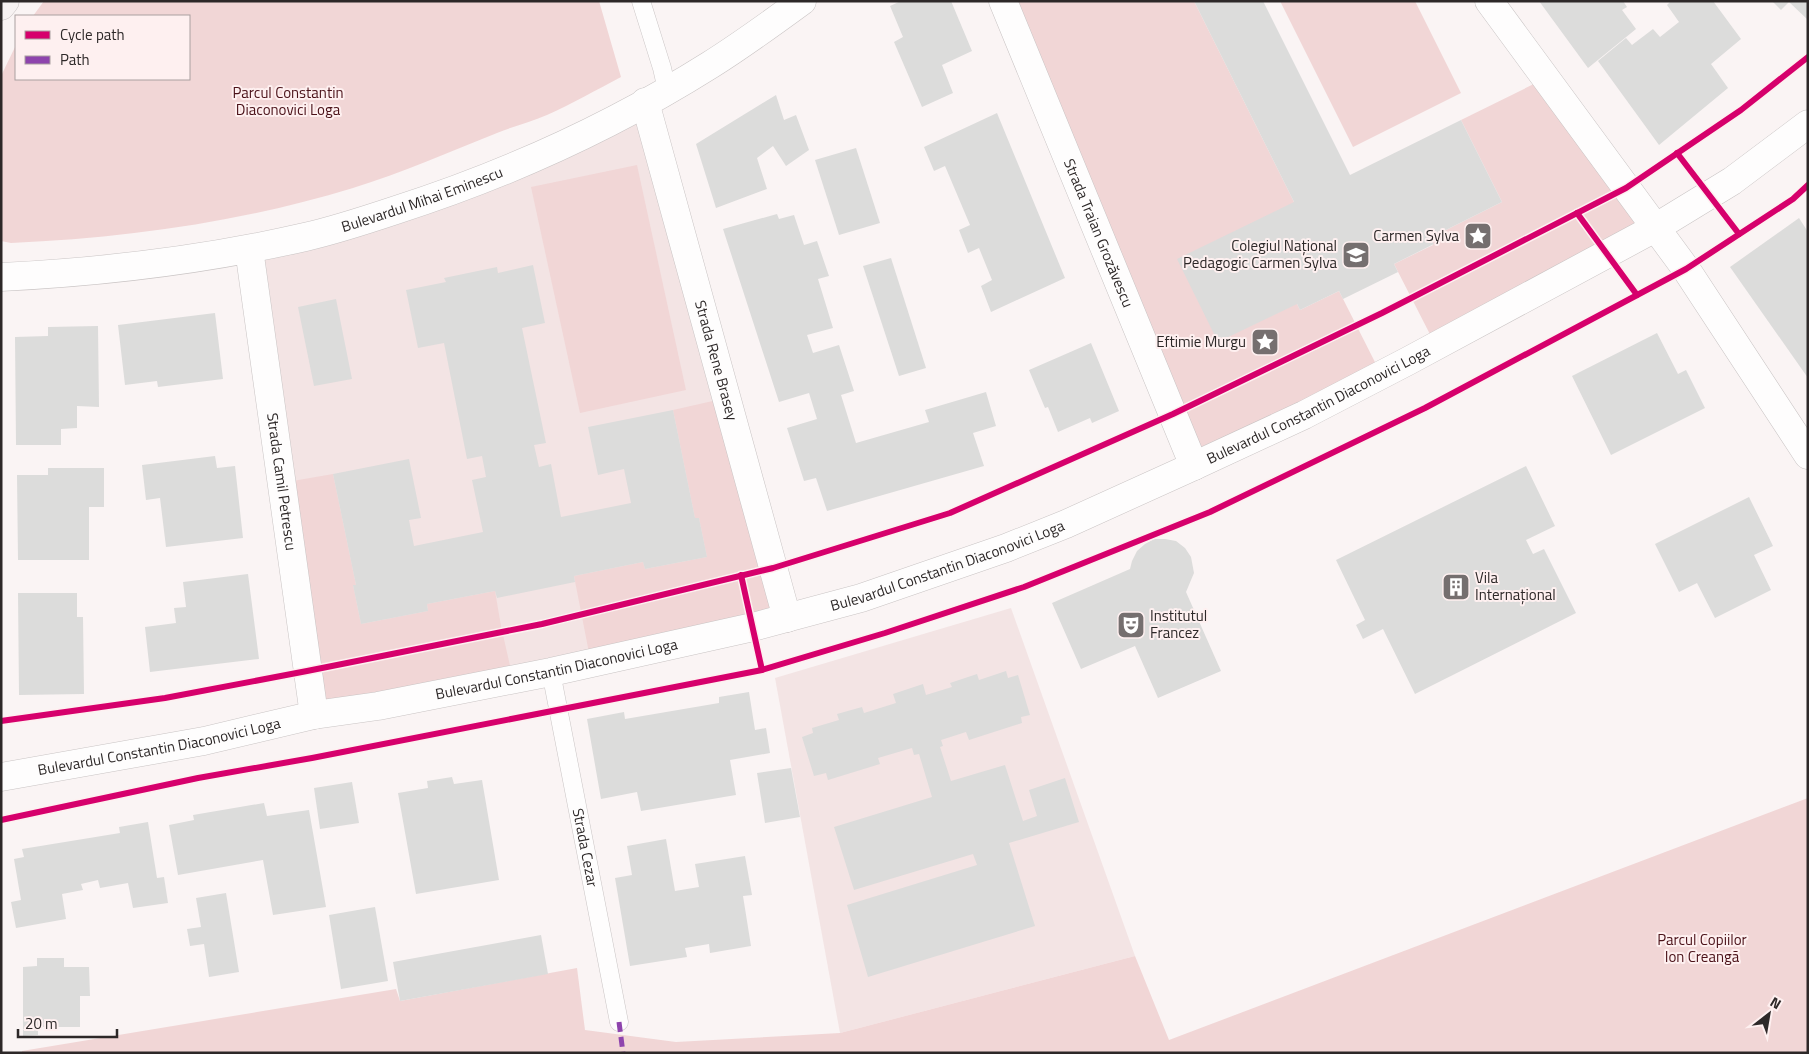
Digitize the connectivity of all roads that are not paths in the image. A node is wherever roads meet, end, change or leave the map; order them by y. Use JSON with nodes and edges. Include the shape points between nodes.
{"nodes":[{"id":1,"x":4,"y":1,"type":"edge"},
{"id":2,"x":641,"y":1,"type":"edge"},
{"id":3,"x":802,"y":1,"type":"edge"},
{"id":4,"x":1002,"y":1,"type":"edge"},
{"id":5,"x":1490,"y":1,"type":"edge"},
{"id":6,"x":1,"y":6,"type":"edge"},
{"id":7,"x":656,"y":96,"type":"junction"},
{"id":8,"x":1808,"y":124,"type":"edge"},
{"id":9,"x":1655,"y":228,"type":"junction"},
{"id":10,"x":249,"y":249,"type":"junction"},
{"id":11,"x":1,"y":277,"type":"edge"},
{"id":12,"x":1808,"y":456,"type":"edge"},
{"id":13,"x":1194,"y":466,"type":"junction"},
{"id":14,"x":787,"y":618,"type":"junction"},
{"id":15,"x":551,"y":672,"type":"junction"},
{"id":16,"x":314,"y":715,"type":"junction"},
{"id":17,"x":1,"y":777,"type":"edge"},
{"id":18,"x":620,"y":1022,"type":"dead end"}],
"edges":[{"from":1,"to":6,"type":"main road"},
{"from":2,"to":7,"type":"lane","via":[[662,68]]},
{"from":3,"to":7,"type":"street","name":"Bulevardul Mihai Eminescu","via":[[724,56]]},
{"from":4,"to":13,"type":"street","name":"Strada Traian Grozăvescu"},
{"from":5,"to":9,"type":"street"},
{"from":7,"to":10,"type":"street","name":"Bulevardul Mihai Eminescu","via":[[571,140],[475,183],[361,221]]},
{"from":7,"to":14,"type":"street","name":"Strada Rene Brasey"},
{"from":8,"to":9,"type":"street","name":"Bulevardul Constantin Diaconovici Loga","via":[[1732,180]]},
{"from":9,"to":12,"type":"street","via":[[1686,269]]},
{"from":9,"to":13,"type":"street","name":"Bulevardul Constantin Diaconovici Loga","via":[[1304,415]]},
{"from":10,"to":11,"type":"street","name":"Bulevardul Mihai Eminescu","via":[[107,270]]},
{"from":10,"to":16,"type":"street","name":"Strada Camil Petrescu"},
{"from":13,"to":14,"type":"street","name":"Bulevardul Constantin Diaconovici Loga","via":[[1006,548],[861,598]]},
{"from":14,"to":15,"type":"street","name":"Bulevardul Constantin Diaconovici Loga"},
{"from":15,"to":16,"type":"street","name":"Bulevardul Constantin Diaconovici Loga","via":[[378,706]]},
{"from":15,"to":18,"type":"lane","name":"Strada Cezar"},
{"from":16,"to":17,"type":"street","name":"Bulevardul Constantin Diaconovici Loga","via":[[204,741]]}]}
